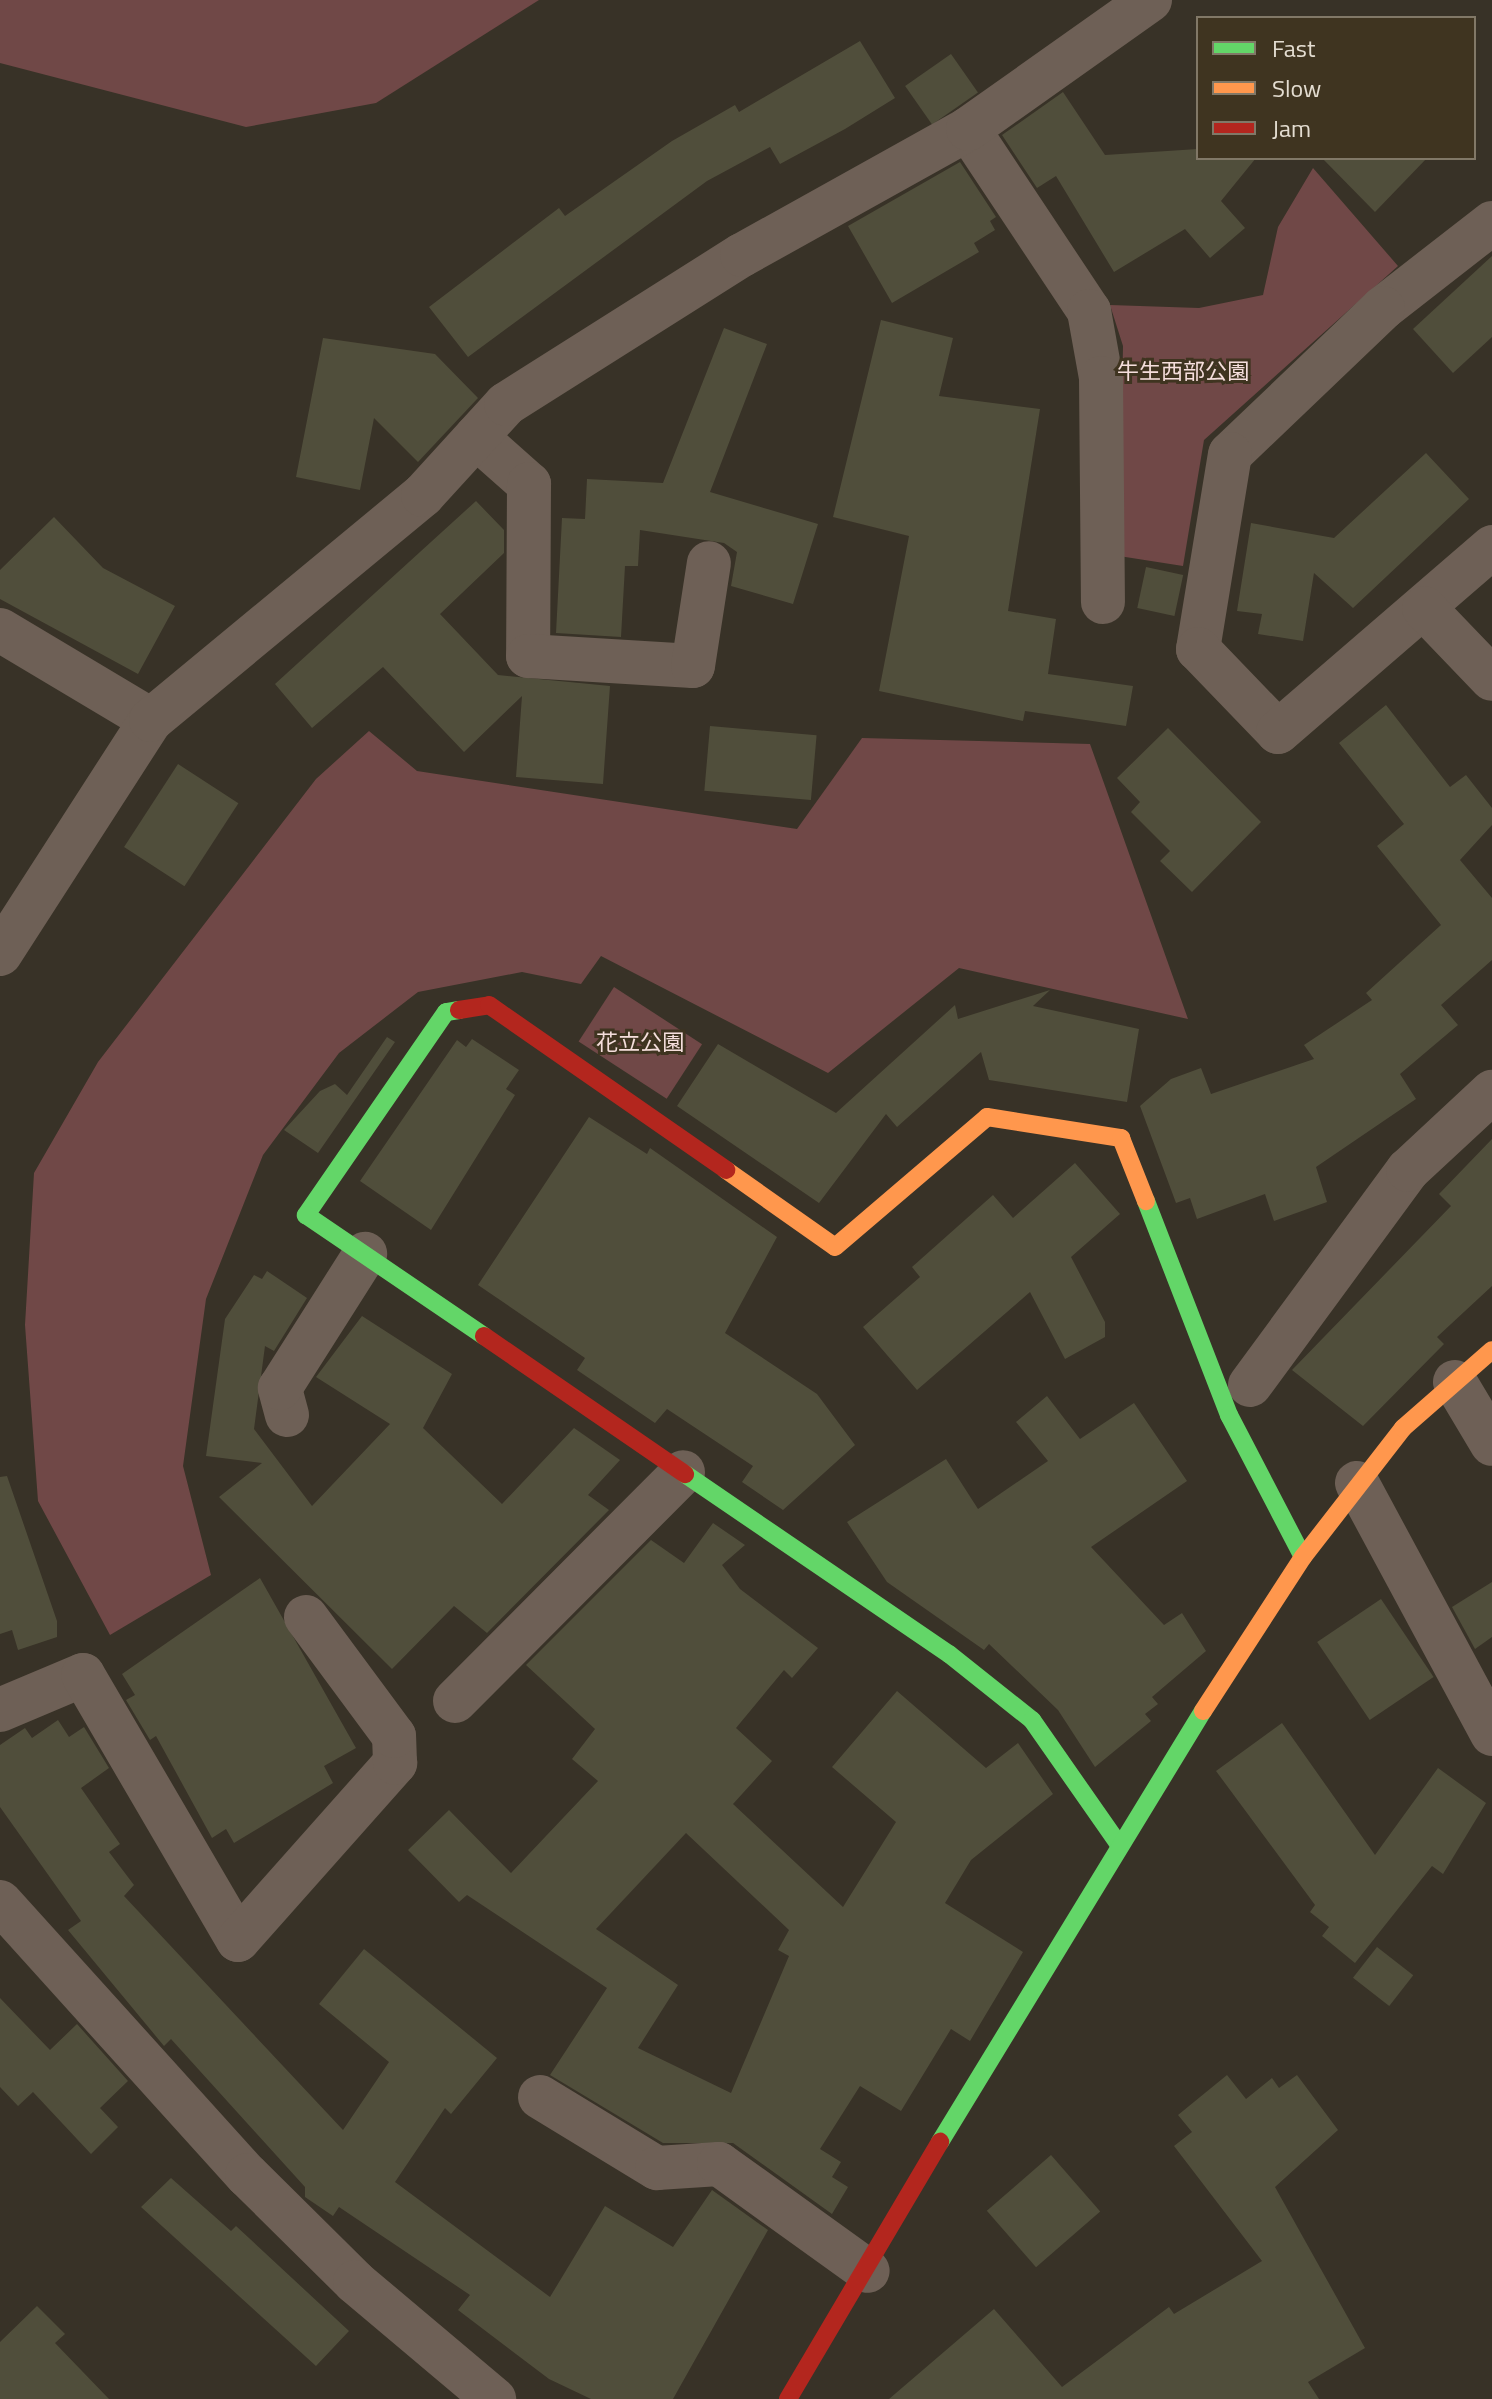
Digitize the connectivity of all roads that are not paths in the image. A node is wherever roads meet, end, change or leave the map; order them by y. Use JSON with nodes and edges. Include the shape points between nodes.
{"nodes":[{"id":1,"x":1150,"y":0,"type":"edge"},
{"id":2,"x":968,"y":129,"type":"junction"},
{"id":3,"x":1492,"y":223,"type":"edge"},
{"id":4,"x":476,"y":437,"type":"junction"},
{"id":5,"x":1492,"y":547,"type":"edge"},
{"id":6,"x":709,"y":563,"type":"dead end"},
{"id":7,"x":1103,"y":602,"type":"dead end"},
{"id":8,"x":1424,"y":608,"type":"junction"},
{"id":9,"x":0,"y":630,"type":"edge"},
{"id":10,"x":1492,"y":679,"type":"edge"},
{"id":11,"x":151,"y":720,"type":"junction"},
{"id":12,"x":0,"y":954,"type":"edge"},
{"id":13,"x":1492,"y":1092,"type":"edge"},
{"id":14,"x":365,"y":1254,"type":"junction"},
{"id":15,"x":1492,"y":1350,"type":"edge"},
{"id":16,"x":1455,"y":1382,"type":"junction"},
{"id":17,"x":1250,"y":1385,"type":"dead end"},
{"id":18,"x":287,"y":1415,"type":"dead end"},
{"id":19,"x":1492,"y":1444,"type":"edge"},
{"id":20,"x":683,"y":1472,"type":"junction"},
{"id":21,"x":1357,"y":1483,"type":"junction"},
{"id":22,"x":1303,"y":1557,"type":"junction"},
{"id":23,"x":306,"y":1617,"type":"dead end"},
{"id":24,"x":455,"y":1701,"type":"dead end"},
{"id":25,"x":0,"y":1710,"type":"edge"},
{"id":26,"x":1492,"y":1734,"type":"edge"},
{"id":27,"x":1117,"y":1842,"type":"junction"},
{"id":28,"x":0,"y":1902,"type":"edge"},
{"id":29,"x":540,"y":2097,"type":"dead end"},
{"id":30,"x":868,"y":2271,"type":"junction"},
{"id":31,"x":494,"y":2399,"type":"edge"},
{"id":32,"x":788,"y":2399,"type":"edge"}],
"edges":[{"from":1,"to":2,"type":"street"},
{"from":2,"to":4,"type":"street","via":[[742,255],[506,404]]},
{"from":2,"to":7,"type":"street","via":[[1089,311],[1101,378]]},
{"from":3,"to":8,"type":"street","via":[[1383,308],[1230,454],[1198,649],[1278,732]]},
{"from":4,"to":6,"type":"street","via":[[529,484],[528,656],[693,666]]},
{"from":4,"to":11,"type":"street","via":[[423,495]]},
{"from":5,"to":8,"type":"street"},
{"from":8,"to":10,"type":"street"},
{"from":9,"to":11,"type":"street"},
{"from":11,"to":12,"type":"street"},
{"from":13,"to":17,"type":"street","via":[[1408,1170]]},
{"from":14,"to":18,"type":"street","via":[[280,1388]]},
{"from":14,"to":20,"type":"street"},
{"from":14,"to":22,"type":"street","via":[[306,1215],[446,1012],[489,1005],[835,1247],[987,1117],[1121,1138],[1229,1415]]},
{"from":15,"to":16,"type":"street"},
{"from":16,"to":19,"type":"street"},
{"from":16,"to":21,"type":"street"},
{"from":20,"to":24,"type":"street"},
{"from":20,"to":27,"type":"street","via":[[1032,1720]]},
{"from":21,"to":22,"type":"street"},
{"from":21,"to":26,"type":"street"},
{"from":22,"to":27,"type":"street"},
{"from":23,"to":25,"type":"street","via":[[394,1736],[395,1763],[238,1940],[83,1675]]},
{"from":27,"to":30,"type":"street"},
{"from":28,"to":31,"type":"street","via":[[258,2185],[355,2282]]},
{"from":29,"to":30,"type":"street","via":[[657,2168],[719,2164]]},
{"from":30,"to":32,"type":"street"}]}
